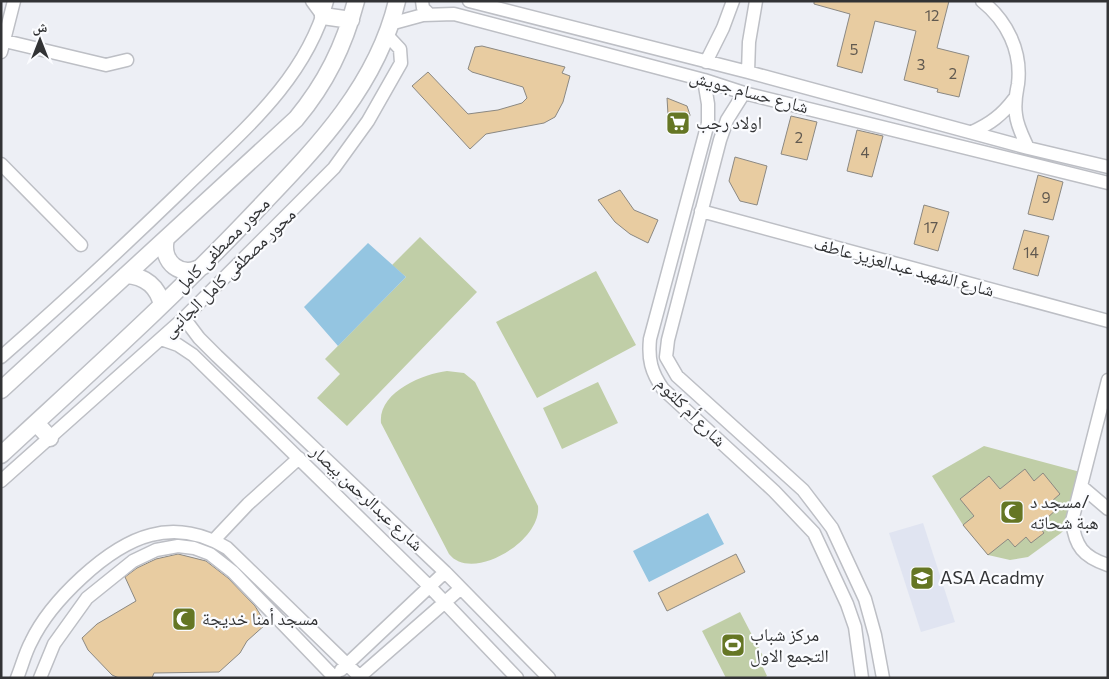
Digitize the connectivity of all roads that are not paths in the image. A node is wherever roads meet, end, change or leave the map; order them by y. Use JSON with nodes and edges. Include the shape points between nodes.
{"nodes":[{"id":1,"x":14,"y":1,"type":"edge"},
{"id":2,"x":312,"y":1,"type":"edge"},
{"id":3,"x":356,"y":1,"type":"edge"},
{"id":4,"x":397,"y":1,"type":"edge"},
{"id":5,"x":422,"y":1,"type":"edge"},
{"id":6,"x":469,"y":1,"type":"edge"},
{"id":7,"x":733,"y":1,"type":"edge"},
{"id":8,"x":756,"y":1,"type":"edge"},
{"id":9,"x":982,"y":1,"type":"edge"},
{"id":10,"x":324,"y":6,"type":"edge"},
{"id":11,"x":429,"y":14,"type":"junction"},
{"id":12,"x":351,"y":20,"type":"junction"},
{"id":13,"x":568,"y":26,"type":"junction"},
{"id":14,"x":388,"y":29,"type":"junction"},
{"id":15,"x":564,"y":43,"type":"junction"},
{"id":16,"x":2,"y":44,"type":"edge"},
{"id":17,"x":127,"y":60,"type":"dead end"},
{"id":18,"x":706,"y":62,"type":"junction"},
{"id":19,"x":748,"y":72,"type":"junction"},
{"id":20,"x":704,"y":80,"type":"junction"},
{"id":21,"x":744,"y":93,"type":"junction"},
{"id":22,"x":1014,"y":99,"type":"junction"},
{"id":23,"x":897,"y":112,"type":"junction"},
{"id":24,"x":892,"y":130,"type":"junction"},
{"id":25,"x":972,"y":132,"type":"junction"},
{"id":26,"x":1028,"y":148,"type":"junction"},
{"id":27,"x":1,"y":164,"type":"edge"},
{"id":28,"x":1108,"y":167,"type":"edge"},
{"id":29,"x":1108,"y":183,"type":"edge"},
{"id":30,"x":701,"y":211,"type":"junction"},
{"id":31,"x":166,"y":239,"type":"junction"},
{"id":32,"x":82,"y":245,"type":"dead end"},
{"id":33,"x":204,"y":266,"type":"junction"},
{"id":34,"x":126,"y":275,"type":"junction"},
{"id":35,"x":666,"y":278,"type":"junction"},
{"id":36,"x":684,"y":282,"type":"junction"},
{"id":37,"x":162,"y":305,"type":"junction"},
{"id":38,"x":184,"y":318,"type":"junction"},
{"id":39,"x":1108,"y":321,"type":"edge"},
{"id":40,"x":161,"y":339,"type":"junction"},
{"id":41,"x":1,"y":357,"type":"edge"},
{"id":42,"x":1108,"y":380,"type":"edge"},
{"id":43,"x":1,"y":390,"type":"edge"},
{"id":44,"x":36,"y":422,"type":"junction"},
{"id":45,"x":50,"y":438,"type":"junction"},
{"id":46,"x":1,"y":455,"type":"edge"},
{"id":47,"x":299,"y":458,"type":"junction"},
{"id":48,"x":1,"y":481,"type":"edge"},
{"id":49,"x":1081,"y":486,"type":"junction"},
{"id":50,"x":1108,"y":509,"type":"edge"},
{"id":51,"x":214,"y":540,"type":"junction"},
{"id":52,"x":242,"y":560,"type":"junction"},
{"id":53,"x":1108,"y":565,"type":"edge"},
{"id":54,"x":233,"y":572,"type":"junction"},
{"id":55,"x":445,"y":572,"type":"junction"},
{"id":56,"x":430,"y":586,"type":"junction"},
{"id":57,"x":460,"y":589,"type":"junction"},
{"id":58,"x":445,"y":603,"type":"junction"},
{"id":59,"x":347,"y":664,"type":"junction"},
{"id":60,"x":359,"y":677,"type":"edge"},
{"id":61,"x":17,"y":678,"type":"edge"},
{"id":62,"x":40,"y":678,"type":"edge"},
{"id":63,"x":334,"y":678,"type":"edge"},
{"id":64,"x":516,"y":678,"type":"edge"},
{"id":65,"x":549,"y":678,"type":"edge"},
{"id":66,"x":862,"y":678,"type":"edge"},
{"id":67,"x":883,"y":678,"type":"edge"}],
"edges":[{"from":1,"to":16,"type":"street"},
{"from":2,"to":10,"type":"street"},
{"from":3,"to":12,"type":"main road"},
{"from":4,"to":14,"type":"main road","name":"محور مصطفى كامل"},
{"from":5,"to":11,"type":"street"},
{"from":6,"to":13,"type":"street","name":"شارع حسام جويش"},
{"from":7,"to":18,"type":"street"},
{"from":8,"to":19,"type":"street"},
{"from":9,"to":22,"type":"street","via":[[1002,22],[1016,51],[1018,67]]},
{"from":10,"to":12,"type":"main road"},
{"from":10,"to":41,"type":"street","via":[[300,64],[267,107],[106,263]]},
{"from":11,"to":14,"type":"street","name":"شارع حسام جويش"},
{"from":11,"to":15,"type":"street","name":"شارع حسام جويش","via":[[454,14]]},
{"from":12,"to":31,"type":"main road","via":[[328,76],[296,119]]},
{"from":13,"to":15,"type":"street"},
{"from":13,"to":18,"type":"street","name":"شارع حسام جويش"},
{"from":14,"to":33,"type":"main road","name":"محور مصطفى كامل","via":[[365,79],[332,129]]},
{"from":14,"to":38,"type":"street","name":"محور مصطفى كامل الجانبى","via":[[400,49],[401,63],[352,144],[314,191]]},
{"from":15,"to":20,"type":"street","name":"شارع حسام جويش"},
{"from":16,"to":17,"type":"street","via":[[106,65]]},
{"from":18,"to":19,"type":"street","name":"شارع حسام جويش"},
{"from":19,"to":23,"type":"street","name":"شارع حسام جويش"},
{"from":20,"to":21,"type":"street","name":"شارع حسام جويش"},
{"from":20,"to":35,"type":"street","name":"شارع أم كلثوم","via":[[708,123]]},
{"from":21,"to":24,"type":"street","name":"شارع حسام جويش"},
{"from":21,"to":30,"type":"street","name":"شارع أم كلثوم","via":[[727,120]]},
{"from":22,"to":25,"type":"street","via":[[1003,114]]},
{"from":22,"to":26,"type":"street","via":[[1018,124]]},
{"from":23,"to":24,"type":"street"},
{"from":23,"to":25,"type":"street","name":"شارع حسام جويش"},
{"from":24,"to":29,"type":"street","name":"شارع حسام جويش"},
{"from":25,"to":26,"type":"street","name":"شارع حسام جويش"},
{"from":26,"to":28,"type":"street","name":"شارع حسام جويش"},
{"from":27,"to":32,"type":"street"},
{"from":30,"to":36,"type":"street","name":"شارع أم كلثوم"},
{"from":30,"to":39,"type":"street","name":"شارع الشهيد عبدالعزيز عاطف"},
{"from":31,"to":33,"type":"main road","via":[[164,251],[173,266],[188,271]]},
{"from":31,"to":34,"type":"main road"},
{"from":33,"to":37,"type":"main road","name":"محور مصطفى كامل"},
{"from":34,"to":37,"type":"main road","via":[[150,283]]},
{"from":34,"to":43,"type":"main road"},
{"from":35,"to":36,"type":"street"},
{"from":35,"to":66,"type":"street","name":"شارع أم كلثوم","via":[[650,339],[653,376],[663,389],[795,510],[814,534],[847,604],[856,635]]},
{"from":36,"to":67,"type":"street","name":"شارع أم كلثوم","via":[[668,340],[666,357],[670,367],[803,490],[832,528],[865,599]]},
{"from":37,"to":44,"type":"main road","name":"محور مصطفى كامل"},
{"from":38,"to":40,"type":"street","name":"محور مصطفى كامل الجانبى"},
{"from":38,"to":55,"type":"street","name":"شارع عبدالرحمن بيصار","via":[[217,356]]},
{"from":40,"to":45,"type":"street","name":"محور مصطفى كامل الجانبى"},
{"from":40,"to":47,"type":"street","name":"شارع عبدالرحمن بيصار","via":[[193,355]]},
{"from":42,"to":49,"type":"street"},
{"from":44,"to":45,"type":"main road"},
{"from":44,"to":46,"type":"main road","name":"محور مصطفى كامل"},
{"from":45,"to":48,"type":"street","name":"محور مصطفى كامل الجانبى"},
{"from":47,"to":51,"type":"street"},
{"from":47,"to":56,"type":"street","name":"شارع عبدالرحمن بيصار"},
{"from":49,"to":50,"type":"street"},
{"from":49,"to":53,"type":"street","via":[[1072,521],[1074,537],[1083,552]]},
{"from":51,"to":52,"type":"street"},
{"from":51,"to":61,"type":"street","via":[[198,534],[175,532],[151,535],[125,546],[99,563],[49,613],[31,642]]},
{"from":52,"to":54,"type":"street"},
{"from":52,"to":59,"type":"street"},
{"from":54,"to":62,"type":"street","via":[[210,554],[178,546],[156,550],[133,561],[87,598],[54,644]]},
{"from":54,"to":63,"type":"street"},
{"from":55,"to":56,"type":"street"},
{"from":55,"to":57,"type":"street","name":"شارع عبدالرحمن بيصار"},
{"from":56,"to":58,"type":"street","name":"شارع عبدالرحمن بيصار"},
{"from":56,"to":59,"type":"street"},
{"from":57,"to":58,"type":"street"},
{"from":57,"to":65,"type":"street","name":"شارع عبدالرحمن بيصار"},
{"from":58,"to":60,"type":"street"},
{"from":58,"to":64,"type":"street","name":"شارع عبدالرحمن بيصار"},
{"from":59,"to":60,"type":"street"},
{"from":59,"to":63,"type":"street"}]}
